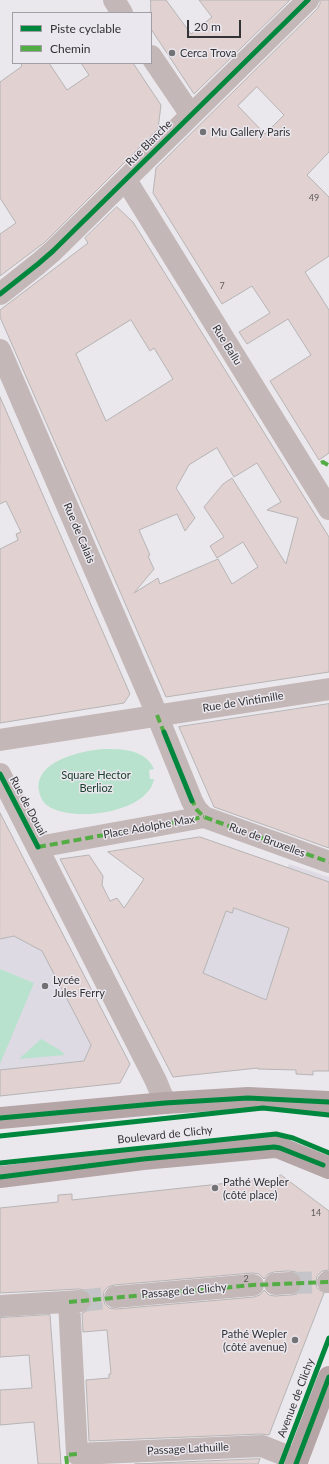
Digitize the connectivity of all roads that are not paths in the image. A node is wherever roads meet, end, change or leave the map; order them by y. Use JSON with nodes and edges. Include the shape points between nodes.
{"nodes":[{"id":1,"x":114,"y":0,"type":"edge"},
{"id":2,"x":308,"y":0,"type":"edge"},
{"id":3,"x":121,"y":12,"type":"edge"},
{"id":4,"x":152,"y":57,"type":"edge"},
{"id":5,"x":191,"y":115,"type":"junction"},
{"id":6,"x":126,"y":180,"type":"junction"},
{"id":7,"x":0,"y":294,"type":"edge"},
{"id":8,"x":0,"y":350,"type":"edge"},
{"id":9,"x":329,"y":509,"type":"edge"},
{"id":10,"x":329,"y":689,"type":"edge"},
{"id":11,"x":157,"y":716,"type":"junction"},
{"id":12,"x":0,"y":740,"type":"edge"},
{"id":13,"x":0,"y":774,"type":"edge"},
{"id":14,"x":7,"y":801,"type":"edge"},
{"id":15,"x":204,"y":817,"type":"junction"},
{"id":16,"x":38,"y":847,"type":"junction"},
{"id":17,"x":329,"y":862,"type":"edge"},
{"id":18,"x":329,"y":1102,"type":"edge"},
{"id":19,"x":165,"y":1103,"type":"junction"},
{"id":20,"x":0,"y":1118,"type":"edge"},
{"id":21,"x":329,"y":1168,"type":"edge"},
{"id":22,"x":0,"y":1177,"type":"edge"},
{"id":23,"x":253,"y":1285,"type":"dead end"},
{"id":24,"x":115,"y":1297,"type":"tunnel mouth"},
{"id":25,"x":0,"y":1306,"type":"edge"},
{"id":26,"x":329,"y":1376,"type":"edge"},
{"id":27,"x":72,"y":1459,"type":"edge"},
{"id":28,"x":297,"y":1462,"type":"edge"}],
"edges":[{"from":1,"to":3,"type":"street"},
{"from":2,"to":5,"type":"street","name":"Rue Blanche"},
{"from":4,"to":5,"type":"street"},
{"from":5,"to":6,"type":"street","name":"Rue Blanche"},
{"from":6,"to":7,"type":"street","name":"Rue Blanche","via":[[48,256]]},
{"from":6,"to":9,"type":"street","name":"Rue Ballu"},
{"from":8,"to":11,"type":"street","name":"Rue de Calais"},
{"from":10,"to":11,"type":"street","name":"Rue de Vintimille"},
{"from":11,"to":12,"type":"street"},
{"from":11,"to":15,"type":"street","name":"Place Adolphe Max","via":[[192,801]]},
{"from":13,"to":14,"type":"street","name":"Rue de Douai"},
{"from":14,"to":16,"type":"street","name":"Rue de Douai"},
{"from":15,"to":16,"type":"street","name":"Place Adolphe Max"},
{"from":15,"to":17,"type":"street","name":"Rue de Bruxelles"},
{"from":16,"to":19,"type":"street","name":"Rue de Douai"},
{"from":18,"to":19,"type":"main road","via":[[248,1098]]},
{"from":19,"to":20,"type":"main road"},
{"from":21,"to":22,"type":"main road","name":"Boulevard de Clichy","via":[[274,1147],[143,1159]]},
{"from":23,"to":24,"type":"street","name":"Passage de Clichy"},
{"from":25,"to":27,"type":"street","name":"Passage Lathuille","via":[[74,1301]]},
{"from":26,"to":28,"type":"main road"},
{"from":27,"to":28,"type":"street","name":"Passage Lathuille","via":[[262,1446]]}]}
